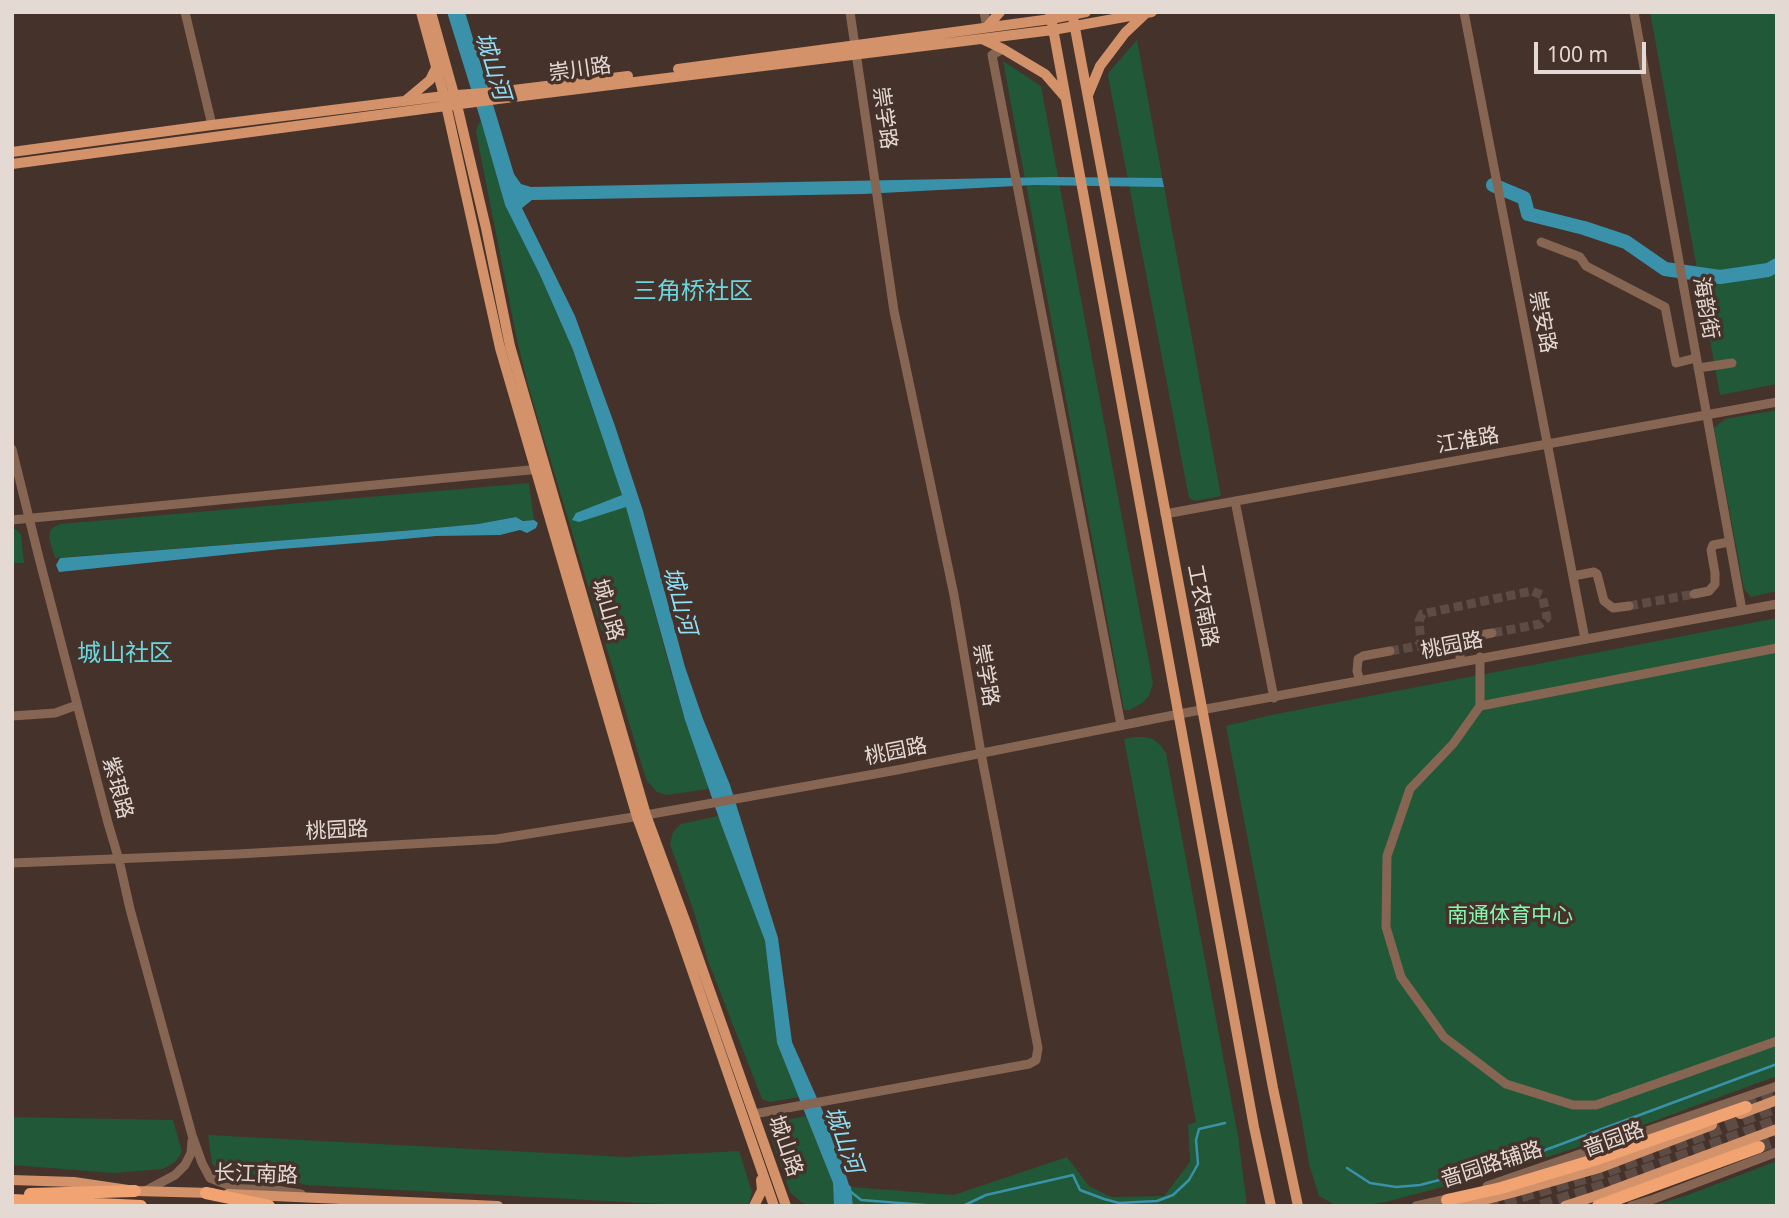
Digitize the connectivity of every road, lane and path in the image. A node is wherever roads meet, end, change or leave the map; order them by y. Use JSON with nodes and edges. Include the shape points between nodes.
{"nodes":[{"id":1,"x":185,"y":12,"type":"edge"},
{"id":2,"x":421,"y":12,"type":"edge"},
{"id":3,"x":431,"y":12,"type":"edge"},
{"id":4,"x":850,"y":12,"type":"edge"},
{"id":5,"x":984,"y":12,"type":"edge"},
{"id":6,"x":1000,"y":12,"type":"edge"},
{"id":7,"x":1086,"y":12,"type":"edge"},
{"id":8,"x":1464,"y":12,"type":"edge"},
{"id":9,"x":1634,"y":12,"type":"edge"},
{"id":10,"x":1149,"y":13,"type":"edge"},
{"id":11,"x":1073,"y":18,"type":"edge"},
{"id":12,"x":1052,"y":20,"type":"edge"},
{"id":13,"x":987,"y":27,"type":"junction"},
{"id":14,"x":981,"y":38,"type":"junction"},
{"id":15,"x":1003,"y":49,"type":"junction"},
{"id":16,"x":856,"y":50,"type":"junction"},
{"id":17,"x":436,"y":68,"type":"junction"},
{"id":18,"x":1088,"y":95,"type":"junction"},
{"id":19,"x":1065,"y":97,"type":"junction"},
{"id":20,"x":456,"y":100,"type":"junction"},
{"id":21,"x":404,"y":101,"type":"junction"},
{"id":22,"x":212,"y":125,"type":"junction"},
{"id":23,"x":12,"y":152,"type":"edge"},
{"id":24,"x":12,"y":164,"type":"edge"},
{"id":25,"x":1541,"y":242,"type":"dead end"},
{"id":26,"x":1697,"y":363,"type":"junction"},
{"id":27,"x":1732,"y":363,"type":"dead end"},
{"id":28,"x":1777,"y":402,"type":"edge"},
{"id":29,"x":1706,"y":415,"type":"junction"},
{"id":30,"x":1548,"y":444,"type":"junction"},
{"id":31,"x":12,"y":449,"type":"edge"},
{"id":32,"x":541,"y":469,"type":"junction"},
{"id":33,"x":1235,"y":501,"type":"junction"},
{"id":34,"x":1165,"y":514,"type":"junction"},
{"id":35,"x":29,"y":519,"type":"junction"},
{"id":36,"x":12,"y":520,"type":"edge"},
{"id":37,"x":1729,"y":542,"type":"junction"},
{"id":38,"x":1573,"y":576,"type":"junction"},
{"id":39,"x":1694,"y":594,"type":"tunnel mouth"},
{"id":40,"x":1777,"y":604,"type":"edge"},
{"id":41,"x":1629,"y":606,"type":"tunnel mouth"},
{"id":42,"x":1742,"y":610,"type":"junction"},
{"id":43,"x":1492,"y":633,"type":"tunnel mouth"},
{"id":44,"x":1585,"y":639,"type":"junction"},
{"id":45,"x":1777,"y":648,"type":"edge"},
{"id":46,"x":1390,"y":651,"type":"tunnel mouth"},
{"id":47,"x":1480,"y":657,"type":"junction"},
{"id":48,"x":1461,"y":662,"type":"junction"},
{"id":49,"x":1360,"y":681,"type":"junction"},
{"id":50,"x":1274,"y":698,"type":"junction"},
{"id":51,"x":78,"y":705,"type":"junction"},
{"id":52,"x":1480,"y":706,"type":"junction"},
{"id":53,"x":1203,"y":710,"type":"junction"},
{"id":54,"x":1179,"y":714,"type":"junction"},
{"id":55,"x":12,"y":716,"type":"edge"},
{"id":56,"x":1121,"y":725,"type":"junction"},
{"id":57,"x":981,"y":752,"type":"junction"},
{"id":58,"x":641,"y":816,"type":"junction"},
{"id":59,"x":119,"y":860,"type":"junction"},
{"id":60,"x":12,"y":863,"type":"edge"},
{"id":61,"x":1777,"y":1041,"type":"edge"},
{"id":62,"x":1777,"y":1086,"type":"edge"},
{"id":63,"x":1777,"y":1100,"type":"edge"},
{"id":64,"x":1746,"y":1107,"type":"tunnel mouth"},
{"id":65,"x":754,"y":1114,"type":"junction"},
{"id":66,"x":1777,"y":1129,"type":"edge"},
{"id":67,"x":192,"y":1135,"type":"junction"},
{"id":68,"x":1759,"y":1147,"type":"tunnel mouth"},
{"id":69,"x":1777,"y":1152,"type":"edge"},
{"id":70,"x":761,"y":1170,"type":"junction"},
{"id":71,"x":12,"y":1180,"type":"edge"},
{"id":72,"x":141,"y":1191,"type":"junction"},
{"id":73,"x":206,"y":1193,"type":"junction"},
{"id":74,"x":12,"y":1195,"type":"edge"},
{"id":75,"x":322,"y":1198,"type":"junction"},
{"id":76,"x":12,"y":1200,"type":"edge"},
{"id":77,"x":1447,"y":1200,"type":"junction"},
{"id":78,"x":141,"y":1206,"type":"edge"},
{"id":79,"x":269,"y":1206,"type":"edge"},
{"id":80,"x":498,"y":1206,"type":"edge"},
{"id":81,"x":754,"y":1206,"type":"edge"},
{"id":82,"x":774,"y":1206,"type":"edge"},
{"id":83,"x":786,"y":1206,"type":"edge"},
{"id":84,"x":1271,"y":1206,"type":"edge"},
{"id":85,"x":1298,"y":1206,"type":"edge"},
{"id":86,"x":1416,"y":1206,"type":"edge"},
{"id":87,"x":1461,"y":1206,"type":"edge"},
{"id":88,"x":1565,"y":1206,"type":"edge"},
{"id":89,"x":1598,"y":1206,"type":"edge"},
{"id":90,"x":1631,"y":1206,"type":"edge"}],
"edges":[{"from":1,"to":22,"type":"street"},
{"from":2,"to":17,"type":"main road","name":"城山路"},
{"from":3,"to":20,"type":"main road","name":"城山路"},
{"from":4,"to":16,"type":"street","name":"崇学路"},
{"from":5,"to":13,"type":"street"},
{"from":6,"to":13,"type":"main road"},
{"from":7,"to":11,"type":"main road","name":"崇川路"},
{"from":8,"to":30,"type":"street","name":"崇安路"},
{"from":9,"to":26,"type":"street","name":"海韵街"},
{"from":10,"to":11,"type":"main road","name":"崇川路"},
{"from":10,"to":18,"type":"main road","via":[[1125,33],[1100,66]]},
{"from":11,"to":12,"type":"main road","name":"崇川路"},
{"from":11,"to":18,"type":"main road","name":"工农南路"},
{"from":12,"to":13,"type":"main road","name":"崇川路"},
{"from":12,"to":14,"type":"main road","name":"崇川路"},
{"from":12,"to":19,"type":"main road","name":"工农南路"},
{"from":13,"to":16,"type":"main road","name":"崇川路"},
{"from":14,"to":15,"type":"main road"},
{"from":14,"to":16,"type":"main road","name":"崇川路"},
{"from":15,"to":19,"type":"main road","via":[[1045,74]]},
{"from":15,"to":56,"type":"street","via":[[992,55]]},
{"from":16,"to":20,"type":"main road","name":"崇川路"},
{"from":16,"to":57,"type":"street","name":"崇学路","via":[[894,311],[954,594]]},
{"from":17,"to":20,"type":"main road","name":"城山路"},
{"from":17,"to":21,"type":"main road","via":[[430,80]]},
{"from":18,"to":34,"type":"main road","name":"工农南路"},
{"from":19,"to":54,"type":"main road","name":"工农南路"},
{"from":20,"to":21,"type":"main road","name":"崇川路"},
{"from":20,"to":24,"type":"main road","name":"崇川路"},
{"from":20,"to":32,"type":"main road","name":"城山路","via":[[500,348]]},
{"from":21,"to":22,"type":"main road","name":"崇川路"},
{"from":22,"to":23,"type":"main road","name":"崇川路"},
{"from":25,"to":26,"type":"street","via":[[1580,257],[1586,266],[1665,307],[1676,363]]},
{"from":26,"to":27,"type":"street"},
{"from":26,"to":29,"type":"street","name":"海韵街"},
{"from":28,"to":29,"type":"street","name":"江淮路"},
{"from":29,"to":30,"type":"street","name":"江淮路"},
{"from":29,"to":37,"type":"street","name":"海韵街"},
{"from":30,"to":33,"type":"street","name":"江淮路"},
{"from":30,"to":38,"type":"street","name":"崇安路"},
{"from":31,"to":35,"type":"street","name":"紫琅路"},
{"from":32,"to":35,"type":"street"},
{"from":32,"to":58,"type":"main road","name":"城山路"},
{"from":33,"to":34,"type":"street","name":"江淮路"},
{"from":33,"to":50,"type":"street"},
{"from":34,"to":53,"type":"main road","name":"工农南路"},
{"from":35,"to":36,"type":"street"},
{"from":35,"to":51,"type":"street","name":"紫琅路"},
{"from":37,"to":39,"type":"street","via":[[1713,545],[1711,550],[1715,584],[1709,591]]},
{"from":37,"to":42,"type":"street","name":"海韵街"},
{"from":38,"to":41,"type":"street","via":[[1594,572],[1604,601],[1613,608]]},
{"from":38,"to":44,"type":"street","name":"崇安路"},
{"from":40,"to":42,"type":"street","name":"桃园路"},
{"from":42,"to":44,"type":"street","name":"桃园路"},
{"from":43,"to":48,"type":"street","via":[[1460,641]]},
{"from":44,"to":47,"type":"street","name":"桃园路"},
{"from":45,"to":52,"type":"street"},
{"from":46,"to":49,"type":"street","via":[[1358,659]]},
{"from":47,"to":48,"type":"street","name":"桃园路"},
{"from":47,"to":52,"type":"street"},
{"from":48,"to":49,"type":"street","name":"桃园路"},
{"from":49,"to":50,"type":"street","name":"桃园路"},
{"from":50,"to":53,"type":"street","name":"桃园路"},
{"from":51,"to":55,"type":"street","via":[[55,713]]},
{"from":51,"to":59,"type":"street","name":"紫琅路"},
{"from":52,"to":61,"type":"street","via":[[1453,744],[1410,789],[1387,856],[1386,926],[1401,977],[1444,1037],[1506,1084],[1573,1105],[1596,1105]]},
{"from":53,"to":54,"type":"street","name":"桃园路"},
{"from":53,"to":85,"type":"main road","name":"工农南路"},
{"from":54,"to":56,"type":"street","name":"桃园路"},
{"from":54,"to":84,"type":"main road","name":"工农南路"},
{"from":56,"to":57,"type":"street","name":"桃园路"},
{"from":57,"to":58,"type":"street","name":"桃园路"},
{"from":57,"to":65,"type":"street","name":"崇学路","via":[[1038,1048],[1035,1059],[1030,1065]]},
{"from":58,"to":59,"type":"street","name":"桃园路","via":[[497,839]]},
{"from":58,"to":65,"type":"main road","name":"城山路","via":[[686,923]]},
{"from":58,"to":70,"type":"main road","name":"城山路"},
{"from":59,"to":60,"type":"street","name":"桃园路"},
{"from":59,"to":67,"type":"street","name":"紫琅路"},
{"from":62,"to":77,"type":"street","name":"啬园路辅路"},
{"from":63,"to":87,"type":"main road","name":"啬园路","via":[[1598,1168]]},
{"from":64,"to":77,"type":"highway","via":[[1594,1160]]},
{"from":65,"to":83,"type":"main road","name":"城山路"},
{"from":66,"to":88,"type":"main road"},
{"from":67,"to":72,"type":"street","via":[[185,1165],[175,1175]]},
{"from":67,"to":75,"type":"street","name":"紫琅路","via":[[210,1178],[228,1185]]},
{"from":68,"to":89,"type":"highway"},
{"from":69,"to":90,"type":"street"},
{"from":70,"to":81,"type":"main road","via":[[762,1190]]},
{"from":70,"to":82,"type":"main road","name":"城山路"},
{"from":71,"to":72,"type":"main road","name":"长江南路"},
{"from":72,"to":73,"type":"main road","name":"长江南路"},
{"from":72,"to":74,"type":"highway"},
{"from":73,"to":75,"type":"main road","name":"长江南路"},
{"from":73,"to":79,"type":"highway"},
{"from":75,"to":80,"type":"main road","name":"长江南路"},
{"from":76,"to":78,"type":"highway"},
{"from":77,"to":86,"type":"street","name":"啬园路辅路"}]}
